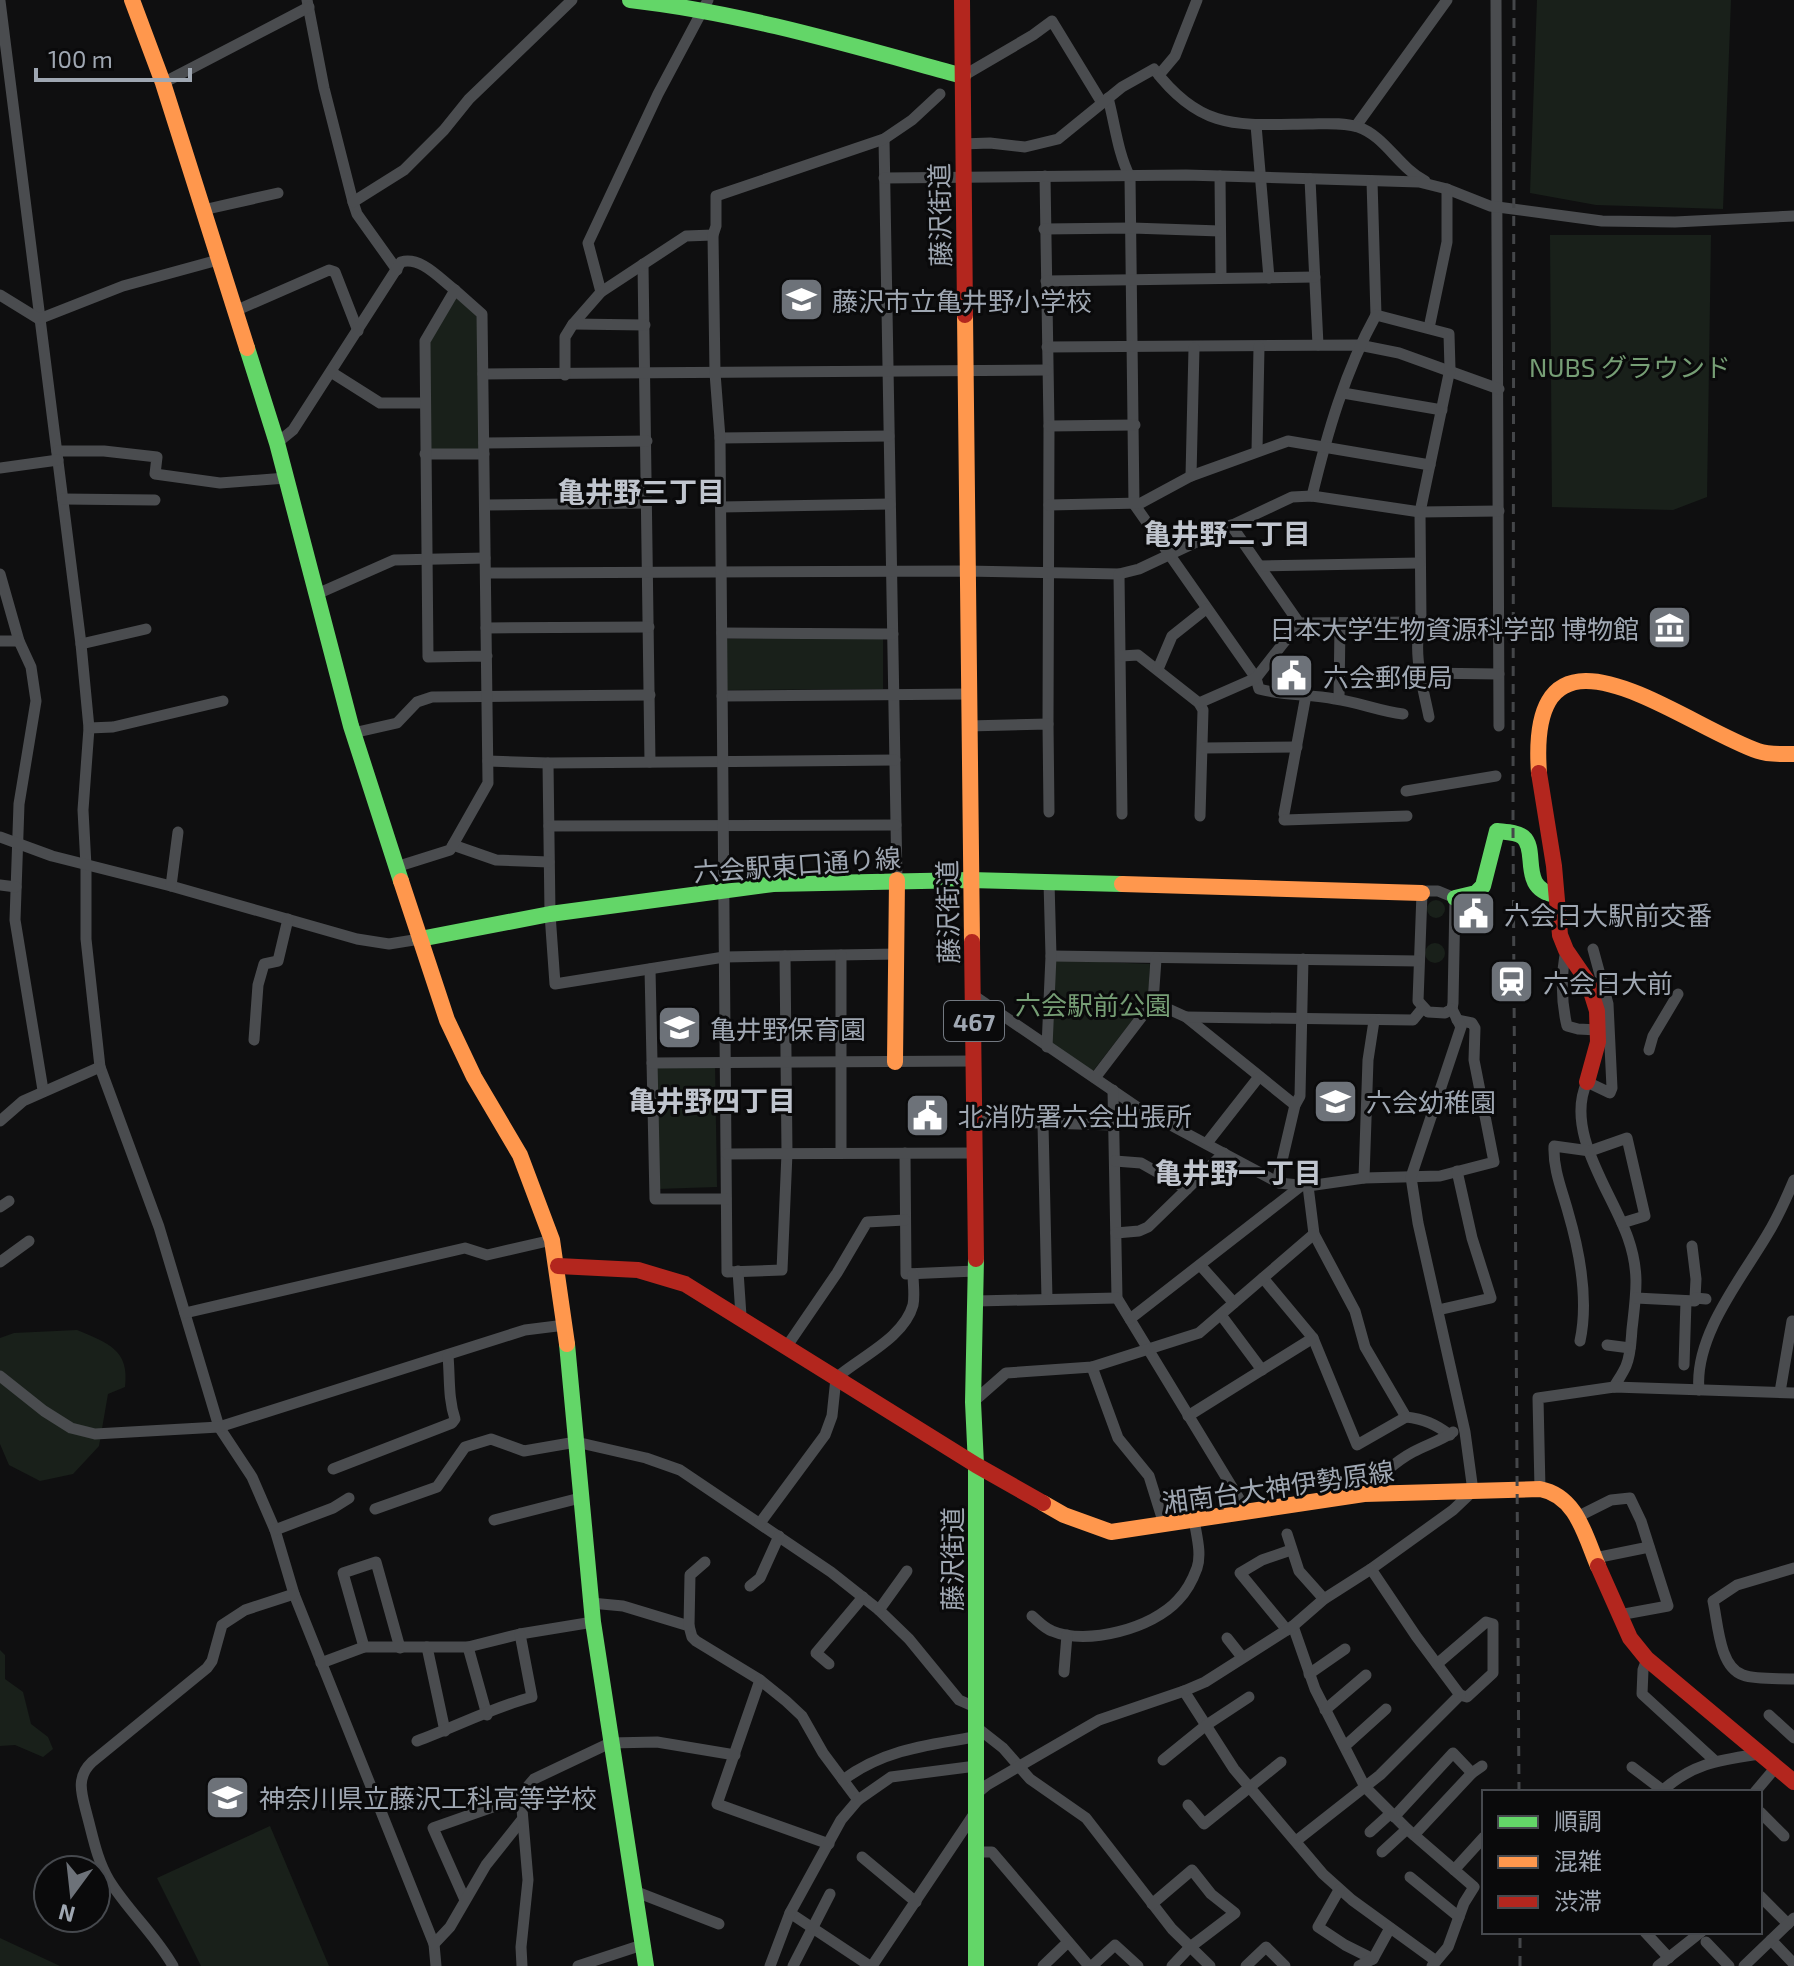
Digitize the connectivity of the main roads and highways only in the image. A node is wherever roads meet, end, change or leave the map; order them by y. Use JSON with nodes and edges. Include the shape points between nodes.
{"nodes":[{"id":1,"x":132,"y":0,"type":"edge"},
{"id":2,"x":630,"y":0,"type":"edge"},
{"id":3,"x":962,"y":0,"type":"edge"},
{"id":4,"x":706,"y":4,"type":"edge"},
{"id":5,"x":963,"y":76,"type":"junction"},
{"id":6,"x":1794,"y":754,"type":"edge"},
{"id":7,"x":897,"y":880,"type":"junction"},
{"id":8,"x":970,"y":880,"type":"junction"},
{"id":9,"x":1422,"y":893,"type":"road end"},
{"id":10,"x":1556,"y":895,"type":"junction"},
{"id":11,"x":1455,"y":898,"type":"road end"},
{"id":12,"x":420,"y":939,"type":"junction"},
{"id":13,"x":895,"y":1062,"type":"road end"},
{"id":14,"x":1587,"y":1082,"type":"road end"},
{"id":15,"x":558,"y":1266,"type":"junction"},
{"id":16,"x":976,"y":1465,"type":"junction"},
{"id":17,"x":1794,"y":1782,"type":"edge"},
{"id":18,"x":646,"y":1966,"type":"edge"},
{"id":19,"x":976,"y":1966,"type":"edge"}],
"edges":[{"from":1,"to":12,"type":"main road","via":[[277,443],[353,733]]},
{"from":2,"to":4,"type":"main road"},
{"from":3,"to":5,"type":"main road","name":"藤沢街道","number":"467"},
{"from":4,"to":5,"type":"main road"},
{"from":5,"to":8,"type":"main road","name":"藤沢街道","number":"467"},
{"from":6,"to":10,"type":"main road","via":[[1758,751],[1611,682],[1574,679],[1553,691],[1542,716],[1538,779]]},
{"from":7,"to":8,"type":"main road","name":"六会駅東口通り線"},
{"from":7,"to":12,"type":"main road","name":"六会駅東口通り線","via":[[724,889]]},
{"from":7,"to":13,"type":"main road"},
{"from":8,"to":9,"type":"main road","name":"六会駅東口通り線"},
{"from":8,"to":16,"type":"main road","name":"藤沢街道","number":"467"},
{"from":10,"to":11,"type":"main road","via":[[1537,888],[1526,840],[1497,831],[1483,886]]},
{"from":10,"to":14,"type":"main road","via":[[1566,950],[1589,984],[1598,1017],[1596,1060]]},
{"from":12,"to":15,"type":"main road","via":[[447,1020],[520,1155]]},
{"from":15,"to":16,"type":"main road","name":"湘南台大神伊勢原線","via":[[654,1271],[685,1284]]},
{"from":15,"to":18,"type":"main road","via":[[593,1622]]},
{"from":16,"to":17,"type":"main road","name":"湘南台大神伊勢原線","via":[[1064,1515],[1111,1532],[1364,1494],[1540,1489],[1572,1506],[1630,1638],[1647,1659]]},
{"from":16,"to":19,"type":"main road","name":"藤沢街道","number":"467"}]}
